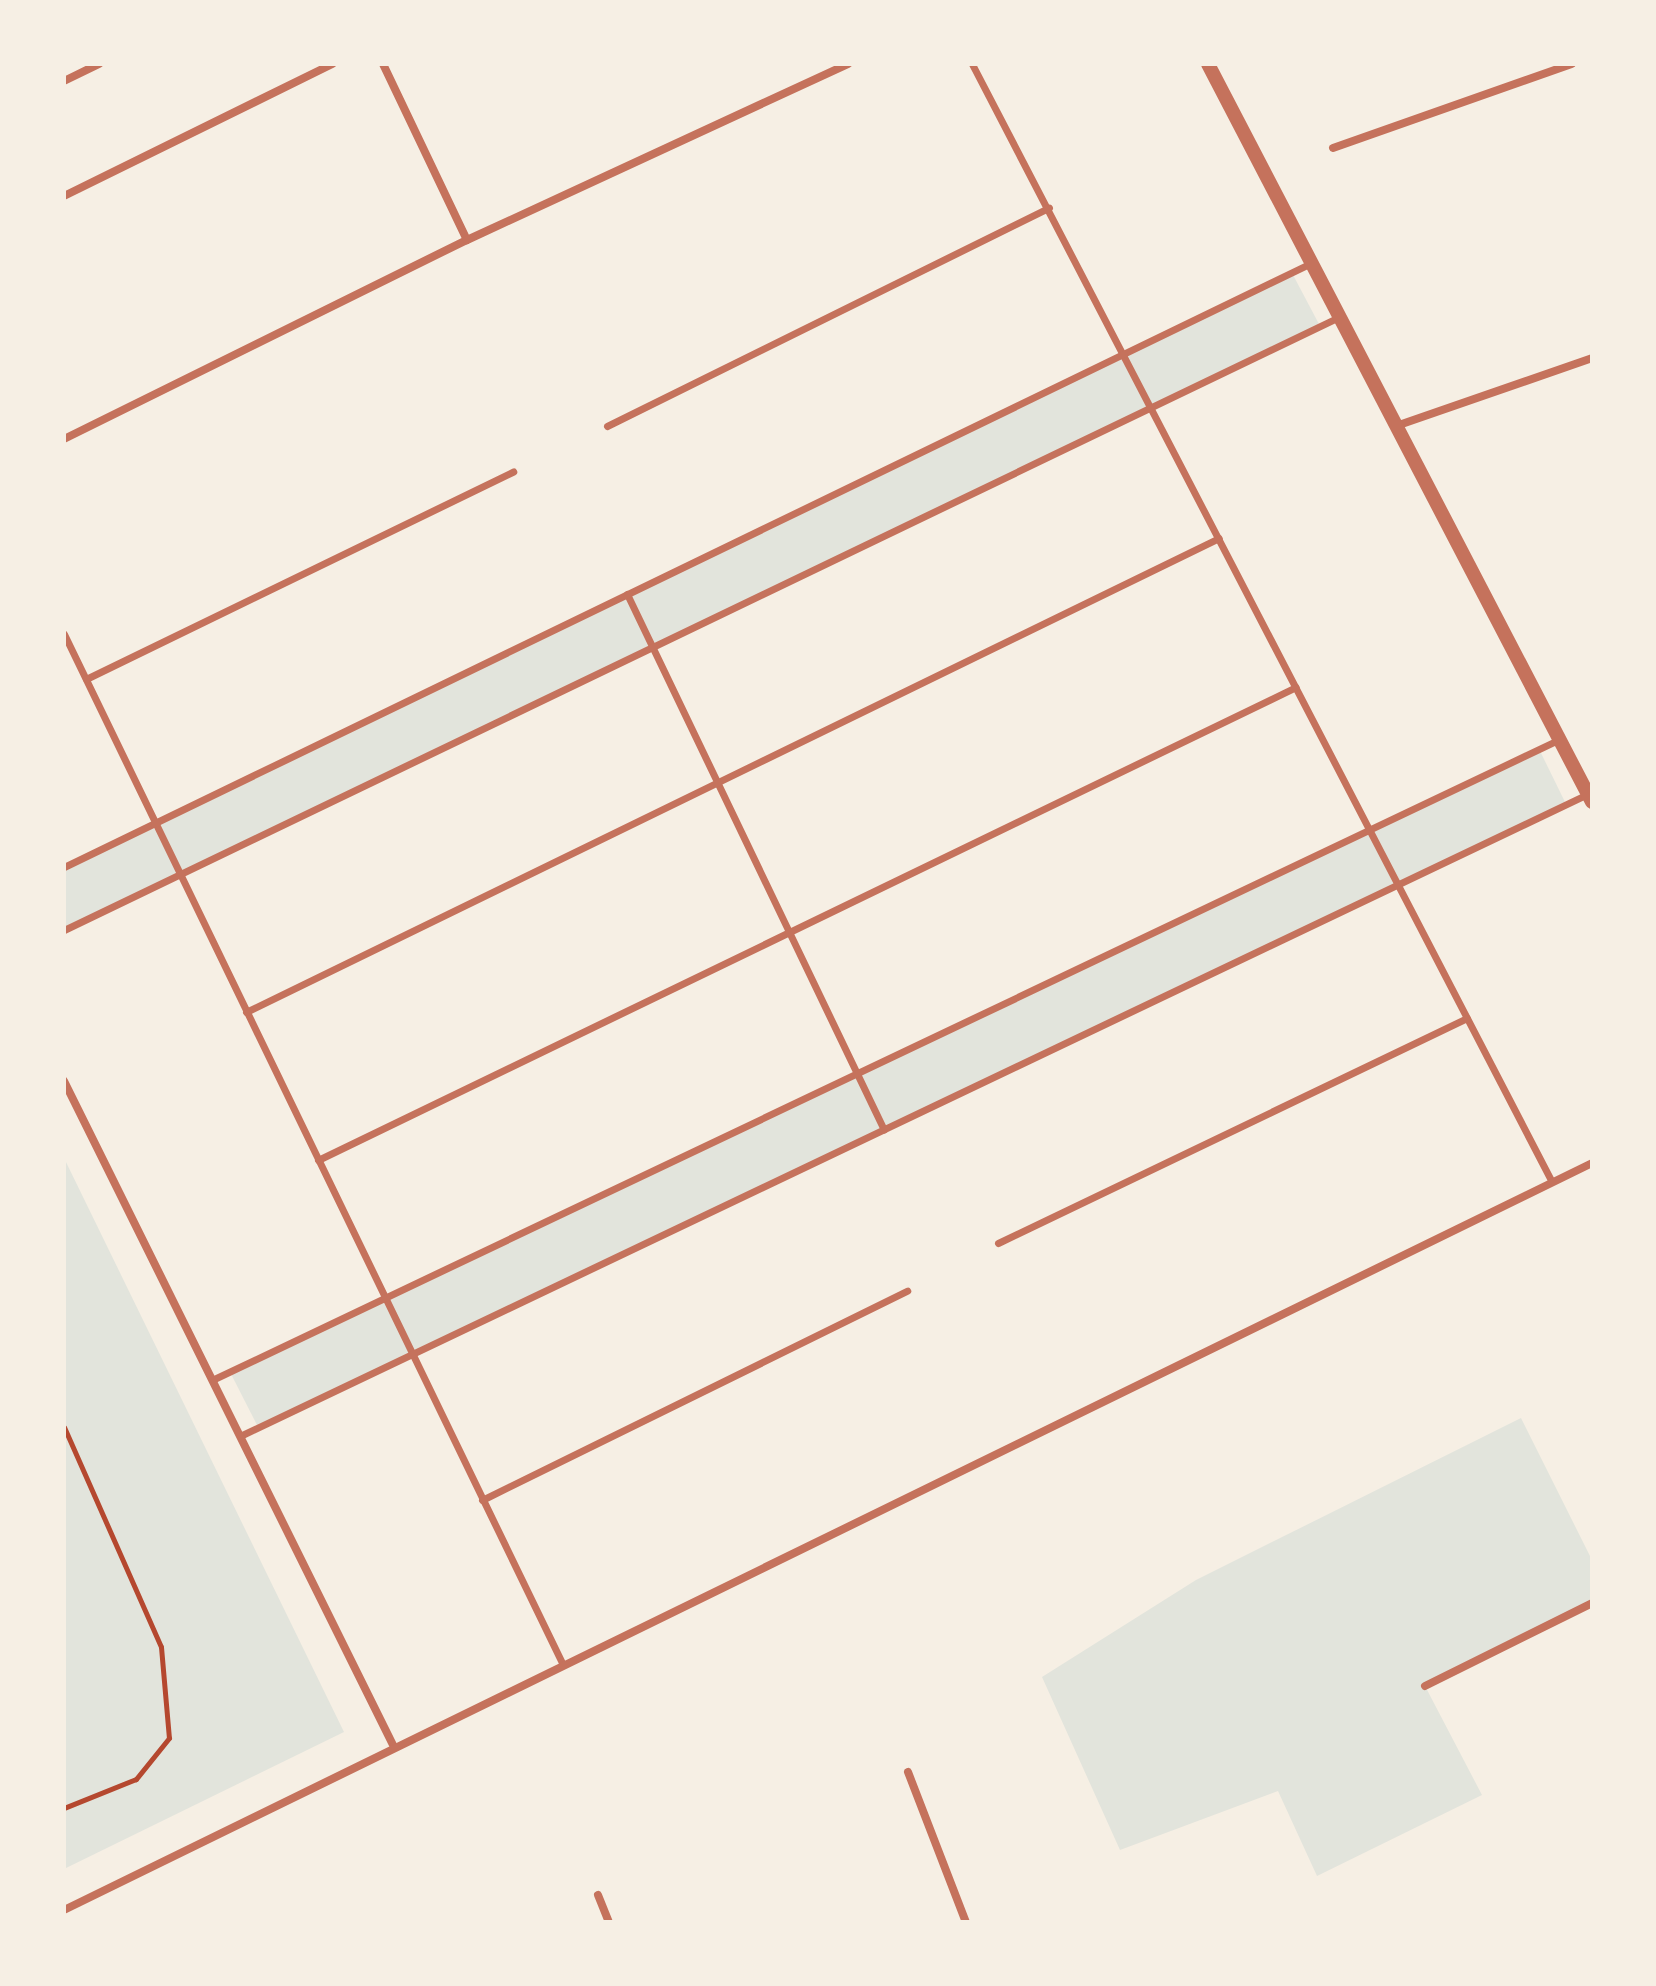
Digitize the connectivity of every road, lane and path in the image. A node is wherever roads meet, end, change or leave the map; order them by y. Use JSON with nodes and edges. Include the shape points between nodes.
{"nodes":[{"id":1,"x":99,"y":64,"type":"edge"},
{"id":2,"x":332,"y":64,"type":"edge"},
{"id":3,"x":383,"y":64,"type":"edge"},
{"id":4,"x":848,"y":64,"type":"edge"},
{"id":5,"x":972,"y":64,"type":"edge"},
{"id":6,"x":1208,"y":64,"type":"edge"},
{"id":7,"x":1572,"y":64,"type":"edge"},
{"id":8,"x":64,"y":81,"type":"edge"},
{"id":9,"x":1333,"y":148,"type":"dead end"},
{"id":10,"x":64,"y":196,"type":"edge"},
{"id":11,"x":1049,"y":208,"type":"junction"},
{"id":12,"x":467,"y":240,"type":"junction"},
{"id":13,"x":1311,"y":263,"type":"junction"},
{"id":14,"x":1339,"y":317,"type":"junction"},
{"id":15,"x":1124,"y":354,"type":"junction"},
{"id":16,"x":1592,"y":358,"type":"edge"},
{"id":17,"x":1152,"y":408,"type":"junction"},
{"id":18,"x":607,"y":426,"type":"dead end"},
{"id":19,"x":1395,"y":426,"type":"junction"},
{"id":20,"x":64,"y":439,"type":"edge"},
{"id":21,"x":513,"y":472,"type":"dead end"},
{"id":22,"x":1219,"y":538,"type":"junction"},
{"id":23,"x":627,"y":594,"type":"junction"},
{"id":24,"x":64,"y":634,"type":"edge"},
{"id":25,"x":653,"y":647,"type":"junction"},
{"id":26,"x":86,"y":679,"type":"junction"},
{"id":27,"x":1296,"y":687,"type":"junction"},
{"id":28,"x":1560,"y":739,"type":"junction"},
{"id":29,"x":718,"y":784,"type":"junction"},
{"id":30,"x":1590,"y":798,"type":"edge"},
{"id":31,"x":155,"y":823,"type":"junction"},
{"id":32,"x":1369,"y":829,"type":"junction"},
{"id":33,"x":64,"y":867,"type":"edge"},
{"id":34,"x":180,"y":875,"type":"junction"},
{"id":35,"x":1398,"y":885,"type":"junction"},
{"id":36,"x":64,"y":930,"type":"edge"},
{"id":37,"x":789,"y":932,"type":"junction"},
{"id":38,"x":246,"y":1012,"type":"junction"},
{"id":39,"x":1467,"y":1018,"type":"junction"},
{"id":40,"x":857,"y":1073,"type":"junction"},
{"id":41,"x":64,"y":1081,"type":"edge"},
{"id":42,"x":884,"y":1130,"type":"junction"},
{"id":43,"x":318,"y":1160,"type":"junction"},
{"id":44,"x":1592,"y":1163,"type":"edge"},
{"id":45,"x":1552,"y":1182,"type":"junction"},
{"id":46,"x":998,"y":1243,"type":"dead end"},
{"id":47,"x":907,"y":1291,"type":"dead end"},
{"id":48,"x":384,"y":1298,"type":"junction"},
{"id":49,"x":412,"y":1355,"type":"junction"},
{"id":50,"x":212,"y":1380,"type":"junction"},
{"id":51,"x":64,"y":1427,"type":"edge"},
{"id":52,"x":240,"y":1436,"type":"junction"},
{"id":53,"x":482,"y":1500,"type":"junction"},
{"id":54,"x":1592,"y":1603,"type":"edge"},
{"id":55,"x":562,"y":1663,"type":"junction"},
{"id":56,"x":1425,"y":1686,"type":"dead end"},
{"id":57,"x":393,"y":1745,"type":"junction"},
{"id":58,"x":908,"y":1772,"type":"dead end"},
{"id":59,"x":64,"y":1808,"type":"edge"},
{"id":60,"x":598,"y":1895,"type":"dead end"},
{"id":61,"x":64,"y":1910,"type":"edge"},
{"id":62,"x":609,"y":1922,"type":"edge"},
{"id":63,"x":966,"y":1922,"type":"edge"}],
"edges":[{"from":1,"to":8,"type":"street"},
{"from":2,"to":10,"type":"street"},
{"from":3,"to":12,"type":"street"},
{"from":4,"to":12,"type":"street"},
{"from":5,"to":11,"type":"street"},
{"from":6,"to":13,"type":"street"},
{"from":7,"to":9,"type":"street"},
{"from":11,"to":15,"type":"street"},
{"from":11,"to":18,"type":"street"},
{"from":12,"to":20,"type":"street"},
{"from":13,"to":14,"type":"street"},
{"from":13,"to":15,"type":"street"},
{"from":14,"to":17,"type":"street"},
{"from":14,"to":19,"type":"street"},
{"from":15,"to":17,"type":"street"},
{"from":15,"to":23,"type":"street"},
{"from":16,"to":19,"type":"street"},
{"from":17,"to":22,"type":"street"},
{"from":17,"to":25,"type":"street"},
{"from":19,"to":28,"type":"street"},
{"from":21,"to":26,"type":"street"},
{"from":22,"to":27,"type":"street"},
{"from":22,"to":29,"type":"street"},
{"from":23,"to":25,"type":"street"},
{"from":23,"to":31,"type":"street"},
{"from":24,"to":26,"type":"street"},
{"from":25,"to":29,"type":"street"},
{"from":25,"to":34,"type":"street"},
{"from":26,"to":31,"type":"street"},
{"from":27,"to":32,"type":"street"},
{"from":27,"to":37,"type":"street"},
{"from":28,"to":30,"type":"street"},
{"from":28,"to":32,"type":"street"},
{"from":29,"to":37,"type":"street"},
{"from":29,"to":38,"type":"street"},
{"from":30,"to":35,"type":"street"},
{"from":31,"to":33,"type":"street"},
{"from":31,"to":34,"type":"street"},
{"from":32,"to":35,"type":"street"},
{"from":32,"to":40,"type":"street"},
{"from":34,"to":36,"type":"street"},
{"from":34,"to":38,"type":"street"},
{"from":35,"to":39,"type":"street"},
{"from":35,"to":42,"type":"street"},
{"from":37,"to":40,"type":"street"},
{"from":37,"to":43,"type":"street"},
{"from":38,"to":43,"type":"street"},
{"from":39,"to":45,"type":"street"},
{"from":39,"to":46,"type":"street"},
{"from":40,"to":42,"type":"street"},
{"from":40,"to":48,"type":"street"},
{"from":41,"to":50,"type":"street"},
{"from":42,"to":49,"type":"street"},
{"from":43,"to":48,"type":"street"},
{"from":44,"to":45,"type":"street"},
{"from":45,"to":55,"type":"street"},
{"from":47,"to":53,"type":"street"},
{"from":48,"to":49,"type":"street"},
{"from":48,"to":50,"type":"street"},
{"from":49,"to":52,"type":"street"},
{"from":49,"to":53,"type":"street"},
{"from":50,"to":52,"type":"street"},
{"from":51,"to":59,"type":"path","via":[[161,1647],[169,1738],[136,1779]]},
{"from":52,"to":57,"type":"street"},
{"from":53,"to":55,"type":"street"},
{"from":54,"to":56,"type":"street"},
{"from":55,"to":57,"type":"street"},
{"from":57,"to":61,"type":"street"},
{"from":58,"to":63,"type":"street"},
{"from":60,"to":62,"type":"street"}]}
